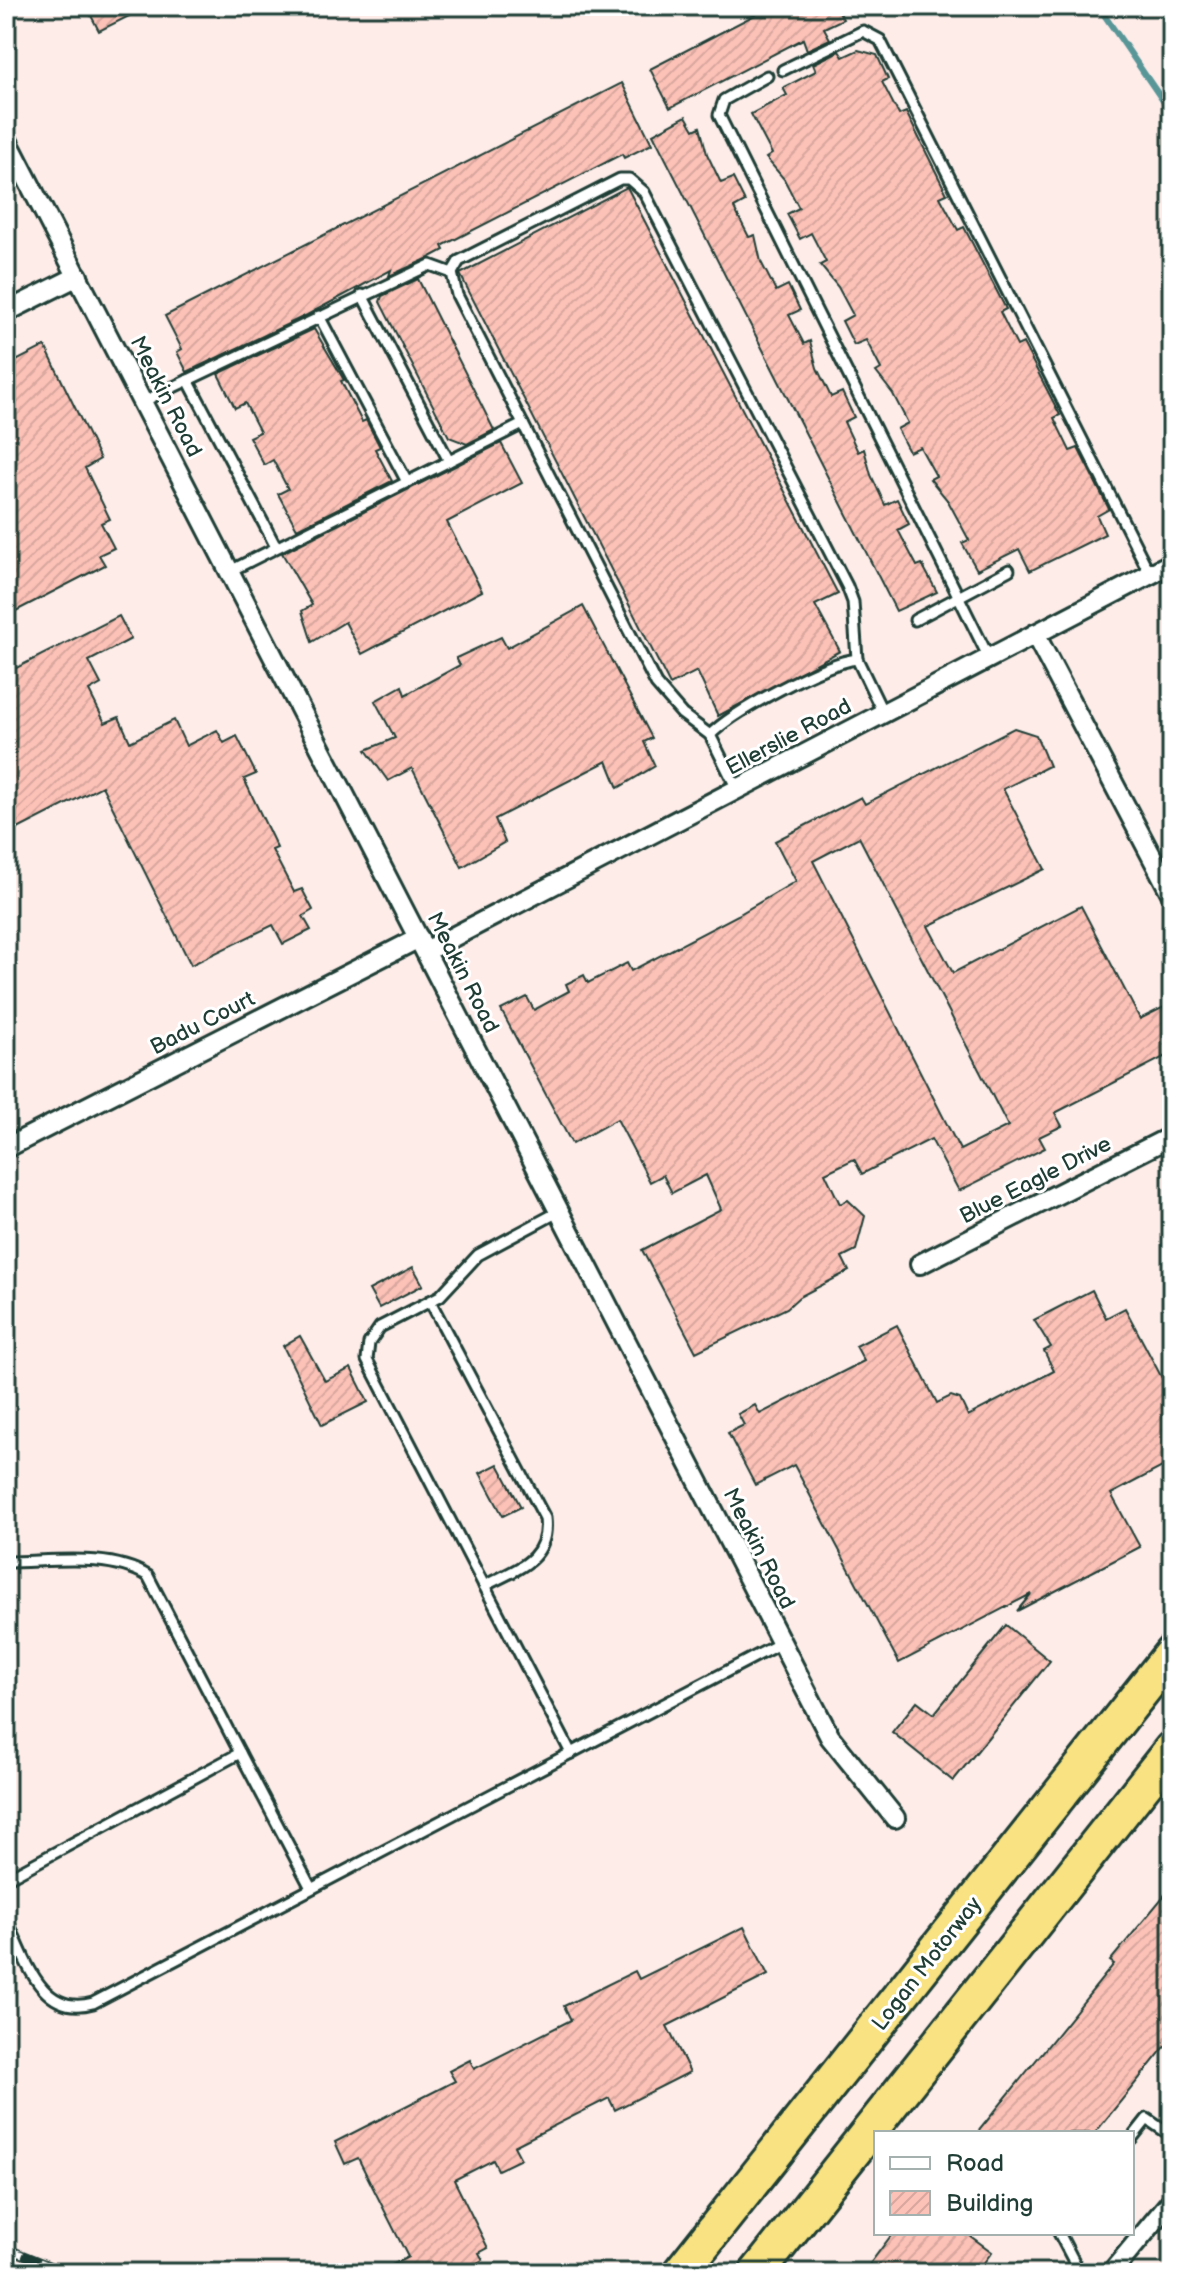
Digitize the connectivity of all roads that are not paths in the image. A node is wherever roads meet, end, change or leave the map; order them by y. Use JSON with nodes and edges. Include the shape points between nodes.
{"nodes":[{"id":1,"x":783,"y":70,"type":"dead end"},
{"id":2,"x":767,"y":76,"type":"dead end"},
{"id":3,"x":6,"y":138,"type":"edge"},
{"id":4,"x":452,"y":273,"type":"junction"},
{"id":5,"x":78,"y":276,"type":"junction"},
{"id":6,"x":362,"y":295,"type":"junction"},
{"id":7,"x":6,"y":312,"type":"edge"},
{"id":8,"x":319,"y":316,"type":"junction"},
{"id":9,"x":188,"y":380,"type":"junction"},
{"id":10,"x":142,"y":402,"type":"junction"},
{"id":11,"x":523,"y":424,"type":"junction"},
{"id":12,"x":449,"y":461,"type":"junction"},
{"id":13,"x":407,"y":482,"type":"junction"},
{"id":14,"x":276,"y":547,"type":"junction"},
{"id":15,"x":1172,"y":563,"type":"edge"},
{"id":16,"x":1009,"y":570,"type":"dead end"},
{"id":17,"x":230,"y":571,"type":"junction"},
{"id":18,"x":1150,"y":574,"type":"junction"},
{"id":19,"x":959,"y":597,"type":"junction"},
{"id":20,"x":915,"y":620,"type":"dead end"},
{"id":21,"x":1035,"y":634,"type":"junction"},
{"id":22,"x":989,"y":658,"type":"junction"},
{"id":23,"x":857,"y":659,"type":"junction"},
{"id":24,"x":883,"y":713,"type":"junction"},
{"id":25,"x":710,"y":735,"type":"junction"},
{"id":26,"x":737,"y":789,"type":"junction"},
{"id":27,"x":1172,"y":895,"type":"edge"},
{"id":28,"x":423,"y":945,"type":"junction"},
{"id":29,"x":1172,"y":1136,"type":"edge"},
{"id":30,"x":6,"y":1148,"type":"edge"},
{"id":31,"x":560,"y":1211,"type":"junction"},
{"id":32,"x":920,"y":1264,"type":"dead end"},
{"id":33,"x":430,"y":1301,"type":"junction"},
{"id":34,"x":6,"y":1562,"type":"edge"},
{"id":35,"x":484,"y":1586,"type":"junction"},
{"id":36,"x":781,"y":1643,"type":"junction"},
{"id":37,"x":1172,"y":1653,"type":"edge"},
{"id":38,"x":1172,"y":1749,"type":"edge"},
{"id":39,"x":240,"y":1753,"type":"junction"},
{"id":40,"x":571,"y":1753,"type":"junction"},
{"id":41,"x":895,"y":1818,"type":"dead end"},
{"id":42,"x":6,"y":1879,"type":"edge"},
{"id":43,"x":311,"y":1888,"type":"junction"},
{"id":44,"x":6,"y":1918,"type":"edge"},
{"id":45,"x":1134,"y":2135,"type":"edge"},
{"id":46,"x":1172,"y":2136,"type":"edge"},
{"id":47,"x":1172,"y":2200,"type":"edge"},
{"id":48,"x":1060,"y":2235,"type":"edge"},
{"id":49,"x":680,"y":2273,"type":"edge"},
{"id":50,"x":757,"y":2273,"type":"edge"},
{"id":51,"x":1080,"y":2273,"type":"edge"},
{"id":52,"x":1111,"y":2273,"type":"edge"}],
"edges":[{"from":1,"to":18,"type":"lane","via":[[863,31],[880,40]]},
{"from":2,"to":19,"type":"lane","via":[[724,100],[719,115]]},
{"from":3,"to":5,"type":"street","name":"Meakin Road"},
{"from":4,"to":6,"type":"lane","via":[[430,265]]},
{"from":4,"to":11,"type":"lane","via":[[457,295]]},
{"from":4,"to":23,"type":"lane","via":[[459,261],[620,179],[636,183],[847,586]]},
{"from":5,"to":7,"type":"street"},
{"from":5,"to":10,"type":"street","name":"Meakin Road"},
{"from":6,"to":8,"type":"lane"},
{"from":6,"to":12,"type":"lane"},
{"from":8,"to":9,"type":"lane"},
{"from":8,"to":13,"type":"lane"},
{"from":9,"to":10,"type":"lane"},
{"from":9,"to":14,"type":"lane"},
{"from":10,"to":17,"type":"street","name":"Meakin Road"},
{"from":11,"to":12,"type":"lane"},
{"from":11,"to":25,"type":"lane","via":[[656,684]]},
{"from":12,"to":13,"type":"lane"},
{"from":13,"to":14,"type":"lane"},
{"from":14,"to":17,"type":"lane"},
{"from":15,"to":18,"type":"street","name":"Ellerslie Road"},
{"from":16,"to":19,"type":"lane"},
{"from":17,"to":28,"type":"street","name":"Meakin Road"},
{"from":18,"to":21,"type":"street","name":"Ellerslie Road"},
{"from":19,"to":20,"type":"lane"},
{"from":19,"to":22,"type":"lane"},
{"from":21,"to":22,"type":"street","name":"Ellerslie Road"},
{"from":21,"to":27,"type":"street"},
{"from":22,"to":24,"type":"street","name":"Ellerslie Road"},
{"from":23,"to":24,"type":"lane"},
{"from":23,"to":25,"type":"lane","via":[[837,663],[745,710]]},
{"from":24,"to":26,"type":"street","name":"Ellerslie Road"},
{"from":25,"to":26,"type":"lane"},
{"from":26,"to":28,"type":"street","name":"Ellerslie Road"},
{"from":28,"to":30,"type":"street","name":"Badu Court"},
{"from":28,"to":31,"type":"street","name":"Meakin Road"},
{"from":29,"to":32,"type":"street","name":"Blue Eagle Drive"},
{"from":31,"to":33,"type":"lane","via":[[478,1255]]},
{"from":31,"to":36,"type":"street","name":"Meakin Road"},
{"from":33,"to":35,"type":"lane","via":[[545,1518],[541,1550]]},
{"from":33,"to":35,"type":"lane","via":[[380,1327],[369,1343],[367,1360]]},
{"from":34,"to":39,"type":"lane","via":[[103,1562],[132,1566],[148,1576]]},
{"from":35,"to":40,"type":"lane"},
{"from":36,"to":40,"type":"lane"},
{"from":36,"to":41,"type":"street","name":"Meakin Road","via":[[830,1737]]},
{"from":37,"to":49,"type":"highway","name":"Logan Motorway"},
{"from":38,"to":50,"type":"highway"},
{"from":39,"to":42,"type":"lane"},
{"from":39,"to":43,"type":"lane"},
{"from":40,"to":43,"type":"lane"},
{"from":43,"to":44,"type":"lane","via":[[80,2007],[65,2006],[41,1991]]},
{"from":45,"to":46,"type":"lane","via":[[1147,2119]]},
{"from":47,"to":52,"type":"street"},
{"from":48,"to":51,"type":"lane"}]}
